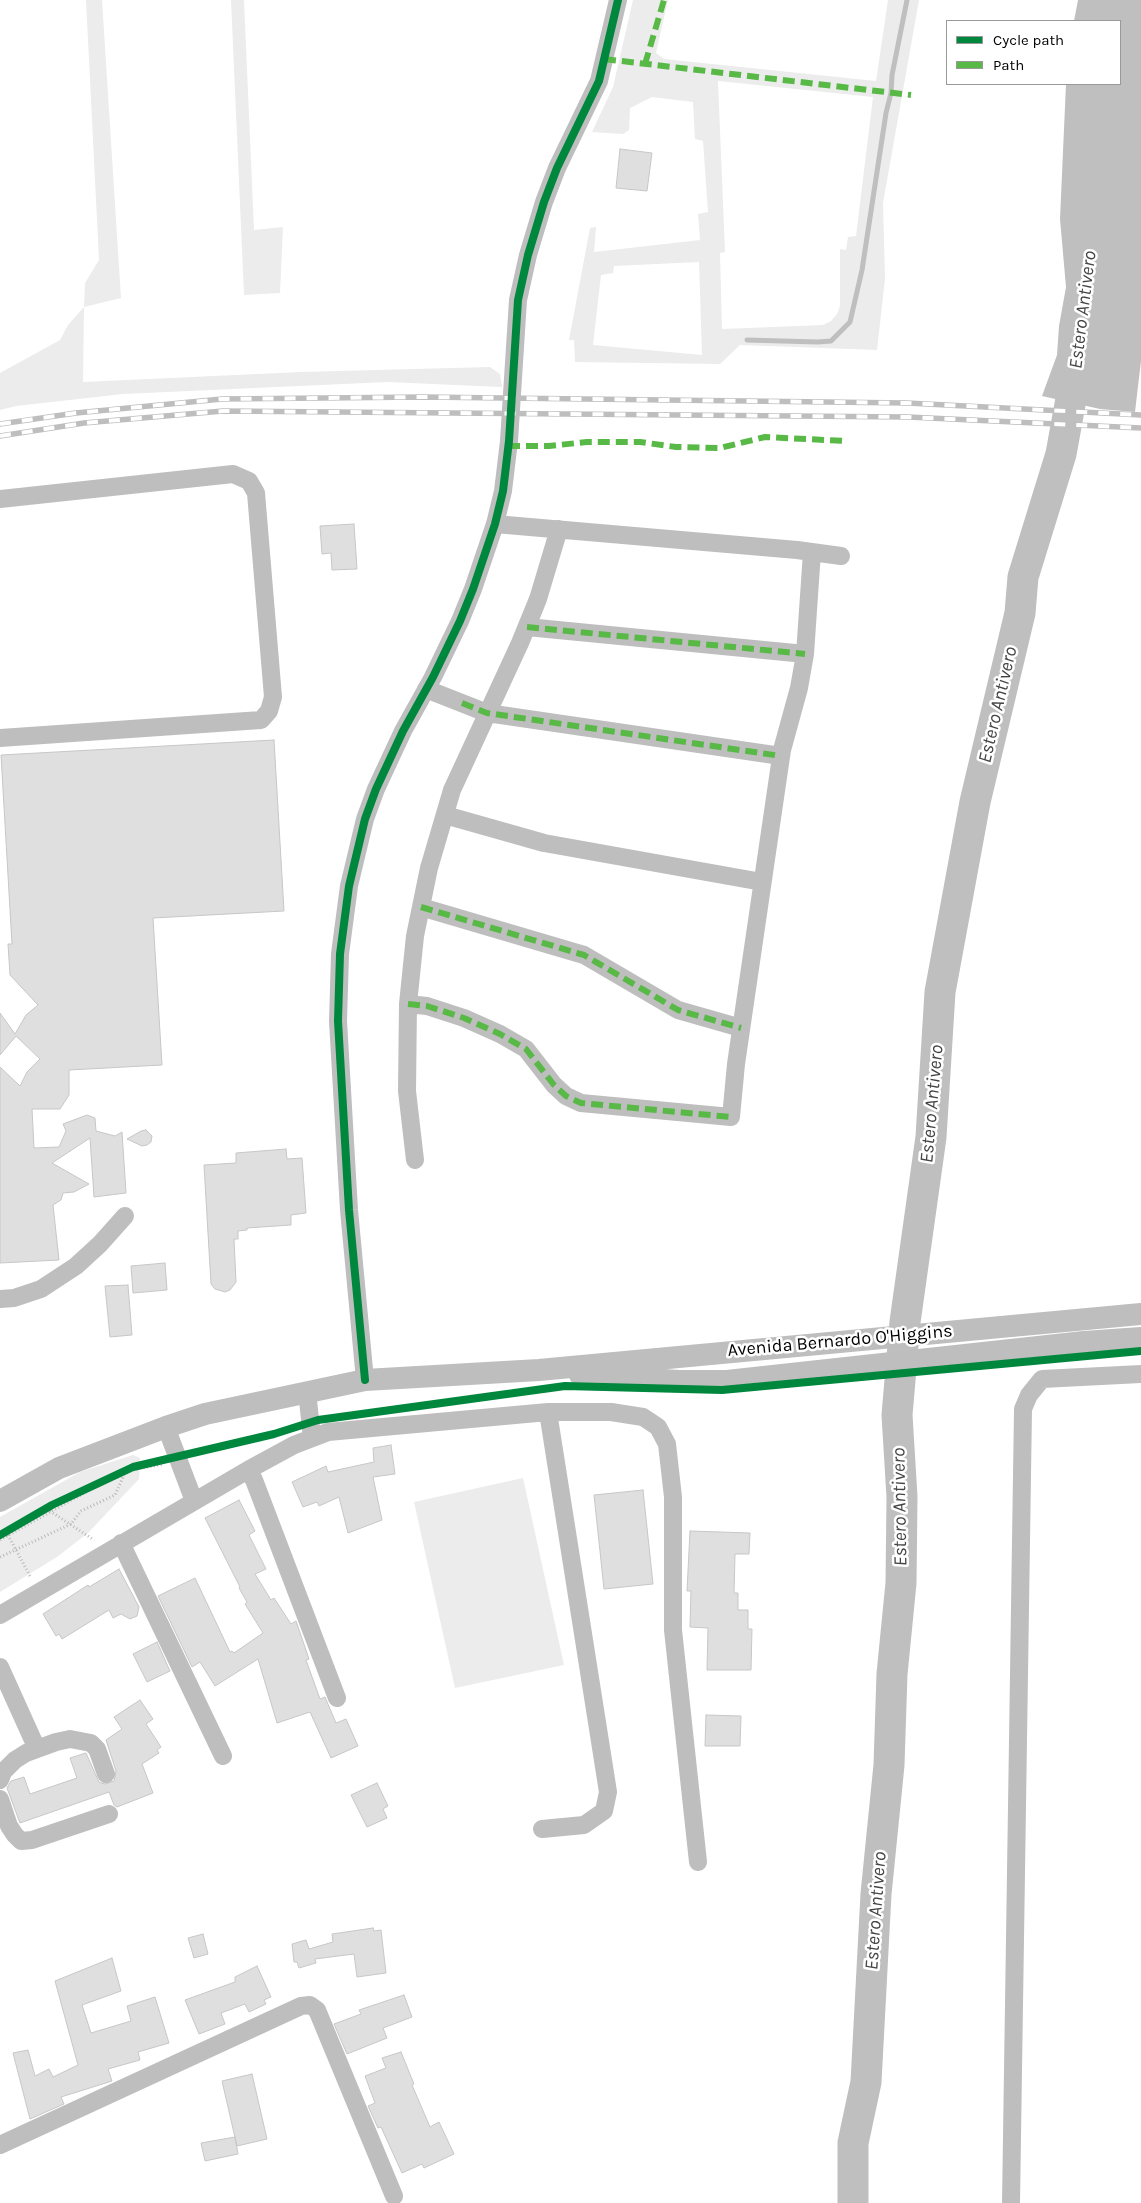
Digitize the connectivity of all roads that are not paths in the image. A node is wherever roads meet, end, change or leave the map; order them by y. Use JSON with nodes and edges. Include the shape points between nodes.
{"nodes":[{"id":1,"x":618,"y":0,"type":"edge"},
{"id":2,"x":0,"y":499,"type":"edge"},
{"id":3,"x":495,"y":524,"type":"junction"},
{"id":4,"x":559,"y":529,"type":"junction"},
{"id":5,"x":812,"y":552,"type":"junction"},
{"id":6,"x":841,"y":556,"type":"dead end"},
{"id":7,"x":527,"y":626,"type":"junction"},
{"id":8,"x":805,"y":654,"type":"junction"},
{"id":9,"x":426,"y":689,"type":"junction"},
{"id":10,"x":488,"y":713,"type":"junction"},
{"id":11,"x":0,"y":738,"type":"edge"},
{"id":12,"x":781,"y":756,"type":"junction"},
{"id":13,"x":445,"y":815,"type":"junction"},
{"id":14,"x":762,"y":882,"type":"junction"},
{"id":15,"x":421,"y":907,"type":"junction"},
{"id":16,"x":408,"y":1004,"type":"junction"},
{"id":17,"x":741,"y":1028,"type":"junction"},
{"id":18,"x":416,"y":1160,"type":"dead end"},
{"id":19,"x":125,"y":1216,"type":"dead end"},
{"id":20,"x":0,"y":1299,"type":"edge"},
{"id":21,"x":1141,"y":1314,"type":"edge"},
{"id":22,"x":1141,"y":1338,"type":"edge"},
{"id":23,"x":539,"y":1370,"type":"junction"},
{"id":24,"x":1141,"y":1374,"type":"edge"},
{"id":25,"x":365,"y":1380,"type":"junction"},
{"id":26,"x":307,"y":1391,"type":"junction"},
{"id":27,"x":548,"y":1412,"type":"junction"},
{"id":28,"x":166,"y":1427,"type":"junction"},
{"id":29,"x":312,"y":1438,"type":"junction"},
{"id":30,"x":248,"y":1470,"type":"junction"},
{"id":31,"x":0,"y":1501,"type":"edge"},
{"id":32,"x":194,"y":1501,"type":"junction"},
{"id":33,"x":115,"y":1546,"type":"junction"},
{"id":34,"x":0,"y":1615,"type":"edge"},
{"id":35,"x":0,"y":1667,"type":"edge"},
{"id":36,"x":337,"y":1698,"type":"dead end"},
{"id":37,"x":36,"y":1749,"type":"junction"},
{"id":38,"x":223,"y":1756,"type":"dead end"},
{"id":39,"x":106,"y":1774,"type":"dead end"},
{"id":40,"x":0,"y":1780,"type":"edge"},
{"id":41,"x":0,"y":1799,"type":"edge"},
{"id":42,"x":109,"y":1814,"type":"dead end"},
{"id":43,"x":542,"y":1829,"type":"dead end"},
{"id":44,"x":698,"y":1862,"type":"dead end"},
{"id":45,"x":0,"y":2145,"type":"edge"},
{"id":46,"x":394,"y":2196,"type":"dead end"},
{"id":47,"x":1011,"y":2203,"type":"edge"}],
"edges":[{"from":1,"to":3,"type":"street","via":[[598,80],[557,168],[528,255],[518,300],[503,491]]},
{"from":2,"to":11,"type":"street","via":[[233,474],[249,481],[256,493],[273,697],[262,720]]},
{"from":3,"to":4,"type":"street"},
{"from":3,"to":9,"type":"street","via":[[473,589]]},
{"from":4,"to":5,"type":"street"},
{"from":4,"to":7,"type":"street"},
{"from":5,"to":6,"type":"street"},
{"from":5,"to":8,"type":"street"},
{"from":7,"to":8,"type":"street"},
{"from":7,"to":10,"type":"street"},
{"from":8,"to":12,"type":"street"},
{"from":9,"to":10,"type":"street"},
{"from":9,"to":25,"type":"street","via":[[388,760],[365,819],[349,886],[340,954],[338,1021],[346,1160]]},
{"from":10,"to":12,"type":"street"},
{"from":10,"to":13,"type":"street","via":[[452,790]]},
{"from":12,"to":14,"type":"street"},
{"from":13,"to":14,"type":"street","via":[[544,843]]},
{"from":13,"to":15,"type":"street"},
{"from":14,"to":17,"type":"street"},
{"from":15,"to":16,"type":"street"},
{"from":15,"to":17,"type":"street","via":[[584,955],[678,1010]]},
{"from":16,"to":17,"type":"street","via":[[446,1012],[500,1034],[526,1049],[554,1085],[581,1103],[732,1117]]},
{"from":16,"to":18,"type":"street","via":[[407,1091]]},
{"from":19,"to":20,"type":"street","via":[[82,1260],[41,1289]]},
{"from":21,"to":23,"type":"main road","name":"Avenida Bernardo O'Higgins"},
{"from":22,"to":23,"type":"main road","name":"Avenida Bernardo O'Higgins","via":[[727,1381],[601,1377]]},
{"from":23,"to":25,"type":"main road","name":"Avenida Bernardo O'Higgins"},
{"from":24,"to":47,"type":"street","via":[[1042,1379],[1023,1409]]},
{"from":25,"to":26,"type":"main road","name":"Avenida Bernardo O'Higgins"},
{"from":26,"to":28,"type":"main road","name":"Avenida Bernardo O'Higgins","via":[[205,1414]]},
{"from":26,"to":29,"type":"street"},
{"from":27,"to":29,"type":"street","via":[[328,1432]]},
{"from":27,"to":43,"type":"street","via":[[608,1792],[604,1811],[584,1826]]},
{"from":27,"to":44,"type":"street","via":[[611,1412],[643,1417],[658,1427],[667,1444],[673,1498],[673,1630]]},
{"from":28,"to":31,"type":"main road","name":"Avenida Bernardo O'Higgins","via":[[59,1468]]},
{"from":28,"to":32,"type":"street"},
{"from":29,"to":30,"type":"street"},
{"from":30,"to":32,"type":"street"},
{"from":30,"to":36,"type":"street"},
{"from":32,"to":33,"type":"street"},
{"from":33,"to":34,"type":"street"},
{"from":33,"to":38,"type":"street"},
{"from":35,"to":37,"type":"street"},
{"from":37,"to":39,"type":"street","via":[[70,1739],[86,1742],[97,1749]]},
{"from":37,"to":40,"type":"street","via":[[15,1760]]},
{"from":41,"to":42,"type":"street","via":[[9,1826],[22,1841]]},
{"from":45,"to":46,"type":"street","via":[[301,2006],[310,2005],[317,2010]]}]}
